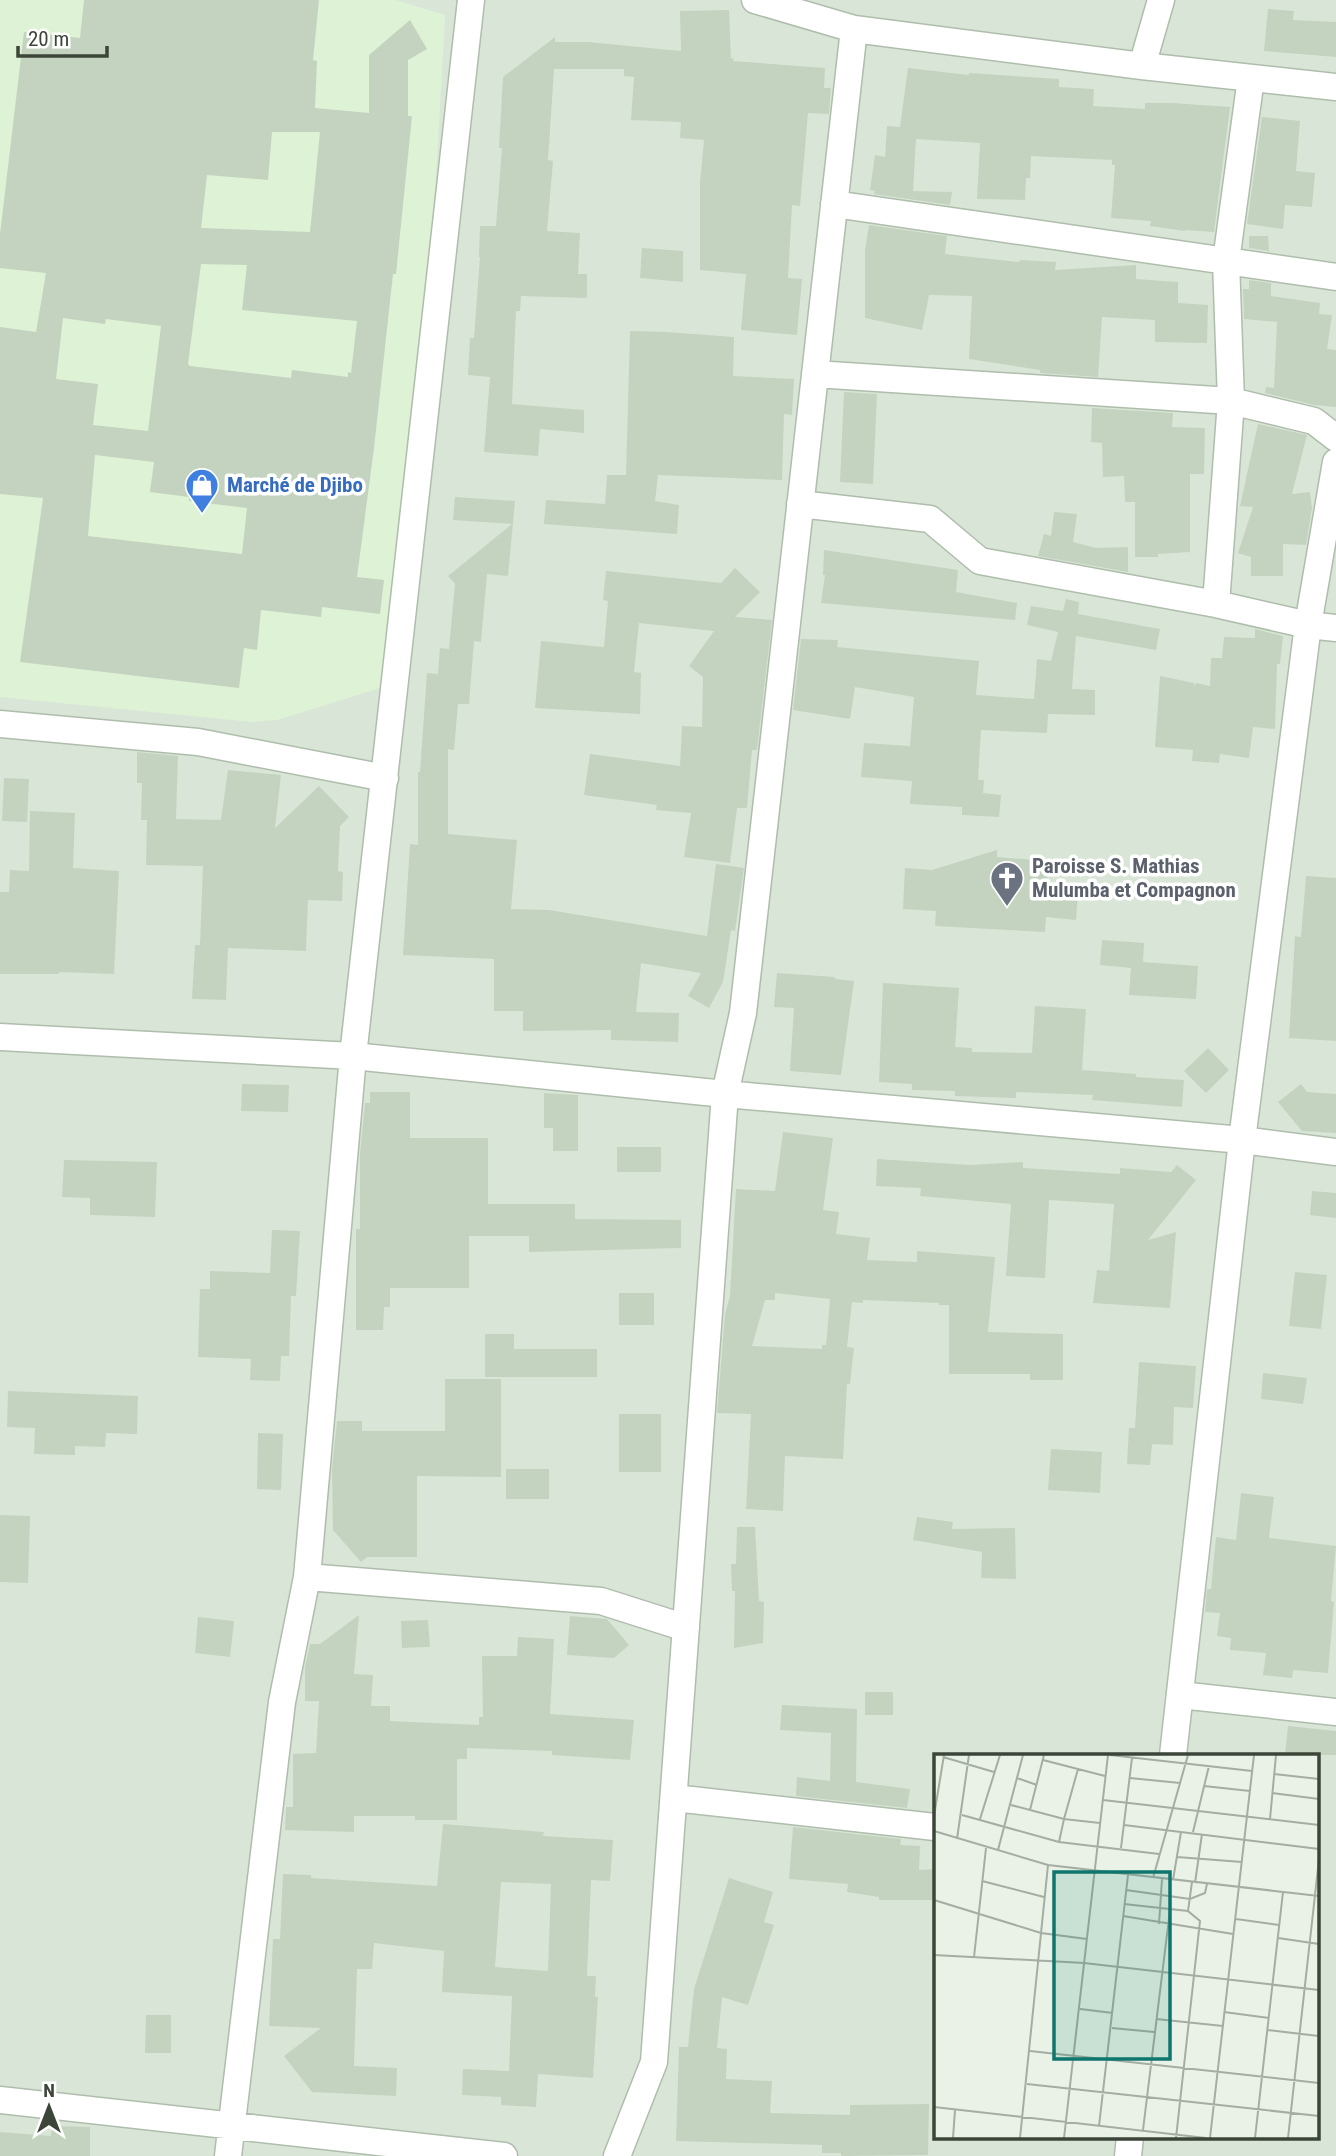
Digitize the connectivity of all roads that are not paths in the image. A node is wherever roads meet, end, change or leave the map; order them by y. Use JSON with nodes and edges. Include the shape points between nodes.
{"nodes":[{"id":1,"x":471,"y":0,"type":"edge"},
{"id":2,"x":755,"y":0,"type":"edge"},
{"id":3,"x":1161,"y":0,"type":"edge"},
{"id":4,"x":854,"y":29,"type":"junction"},
{"id":5,"x":1142,"y":66,"type":"junction"},
{"id":6,"x":1251,"y":78,"type":"junction"},
{"id":7,"x":1336,"y":87,"type":"edge"},
{"id":8,"x":834,"y":204,"type":"junction"},
{"id":9,"x":1226,"y":261,"type":"junction"},
{"id":10,"x":1336,"y":277,"type":"edge"},
{"id":11,"x":815,"y":374,"type":"junction"},
{"id":12,"x":1231,"y":401,"type":"junction"},
{"id":13,"x":1336,"y":438,"type":"edge"},
{"id":14,"x":1336,"y":463,"type":"edge"},
{"id":15,"x":800,"y":504,"type":"junction"},
{"id":16,"x":1216,"y":604,"type":"junction"},
{"id":17,"x":1308,"y":625,"type":"junction"},
{"id":18,"x":1336,"y":628,"type":"edge"},
{"id":19,"x":0,"y":724,"type":"edge"},
{"id":20,"x":385,"y":778,"type":"junction"},
{"id":21,"x":0,"y":1037,"type":"edge"},
{"id":22,"x":352,"y":1056,"type":"junction"},
{"id":23,"x":725,"y":1094,"type":"junction"},
{"id":24,"x":1242,"y":1140,"type":"junction"},
{"id":25,"x":1336,"y":1152,"type":"edge"},
{"id":26,"x":307,"y":1577,"type":"junction"},
{"id":27,"x":686,"y":1628,"type":"junction"},
{"id":28,"x":1180,"y":1695,"type":"junction"},
{"id":29,"x":1336,"y":1712,"type":"edge"},
{"id":30,"x":1173,"y":1754,"type":"edge"},
{"id":31,"x":674,"y":1798,"type":"junction"},
{"id":32,"x":934,"y":1827,"type":"edge"},
{"id":33,"x":0,"y":2100,"type":"edge"},
{"id":34,"x":232,"y":2126,"type":"junction"},
{"id":35,"x":1130,"y":2138,"type":"edge"},
{"id":36,"x":228,"y":2156,"type":"edge"},
{"id":37,"x":504,"y":2156,"type":"edge"},
{"id":38,"x":617,"y":2156,"type":"edge"},
{"id":39,"x":1128,"y":2156,"type":"edge"}],
"edges":[{"from":1,"to":20,"type":"street"},
{"from":2,"to":4,"type":"street"},
{"from":3,"to":5,"type":"street"},
{"from":4,"to":5,"type":"street"},
{"from":4,"to":8,"type":"street"},
{"from":5,"to":6,"type":"street"},
{"from":6,"to":7,"type":"street"},
{"from":6,"to":9,"type":"street"},
{"from":8,"to":9,"type":"street"},
{"from":8,"to":11,"type":"street"},
{"from":9,"to":10,"type":"street"},
{"from":9,"to":12,"type":"street"},
{"from":11,"to":12,"type":"street"},
{"from":11,"to":15,"type":"street"},
{"from":12,"to":13,"type":"street","via":[[1314,421]]},
{"from":12,"to":16,"type":"street"},
{"from":14,"to":17,"type":"street"},
{"from":15,"to":16,"type":"street","via":[[930,519],[980,561]]},
{"from":15,"to":23,"type":"street","via":[[743,1013]]},
{"from":16,"to":17,"type":"street"},
{"from":17,"to":18,"type":"street"},
{"from":17,"to":24,"type":"street"},
{"from":19,"to":20,"type":"street","via":[[198,741]]},
{"from":20,"to":22,"type":"street"},
{"from":21,"to":22,"type":"street"},
{"from":22,"to":23,"type":"street"},
{"from":22,"to":26,"type":"street"},
{"from":23,"to":24,"type":"street"},
{"from":23,"to":27,"type":"street"},
{"from":24,"to":25,"type":"street"},
{"from":24,"to":28,"type":"street"},
{"from":26,"to":27,"type":"street","via":[[601,1601]]},
{"from":26,"to":34,"type":"street","via":[[282,1702]]},
{"from":27,"to":31,"type":"street"},
{"from":28,"to":29,"type":"street"},
{"from":28,"to":30,"type":"street"},
{"from":31,"to":32,"type":"street"},
{"from":31,"to":38,"type":"street","via":[[654,2062]]},
{"from":33,"to":34,"type":"street"},
{"from":34,"to":36,"type":"street"},
{"from":34,"to":37,"type":"street"},
{"from":35,"to":39,"type":"street"}]}
